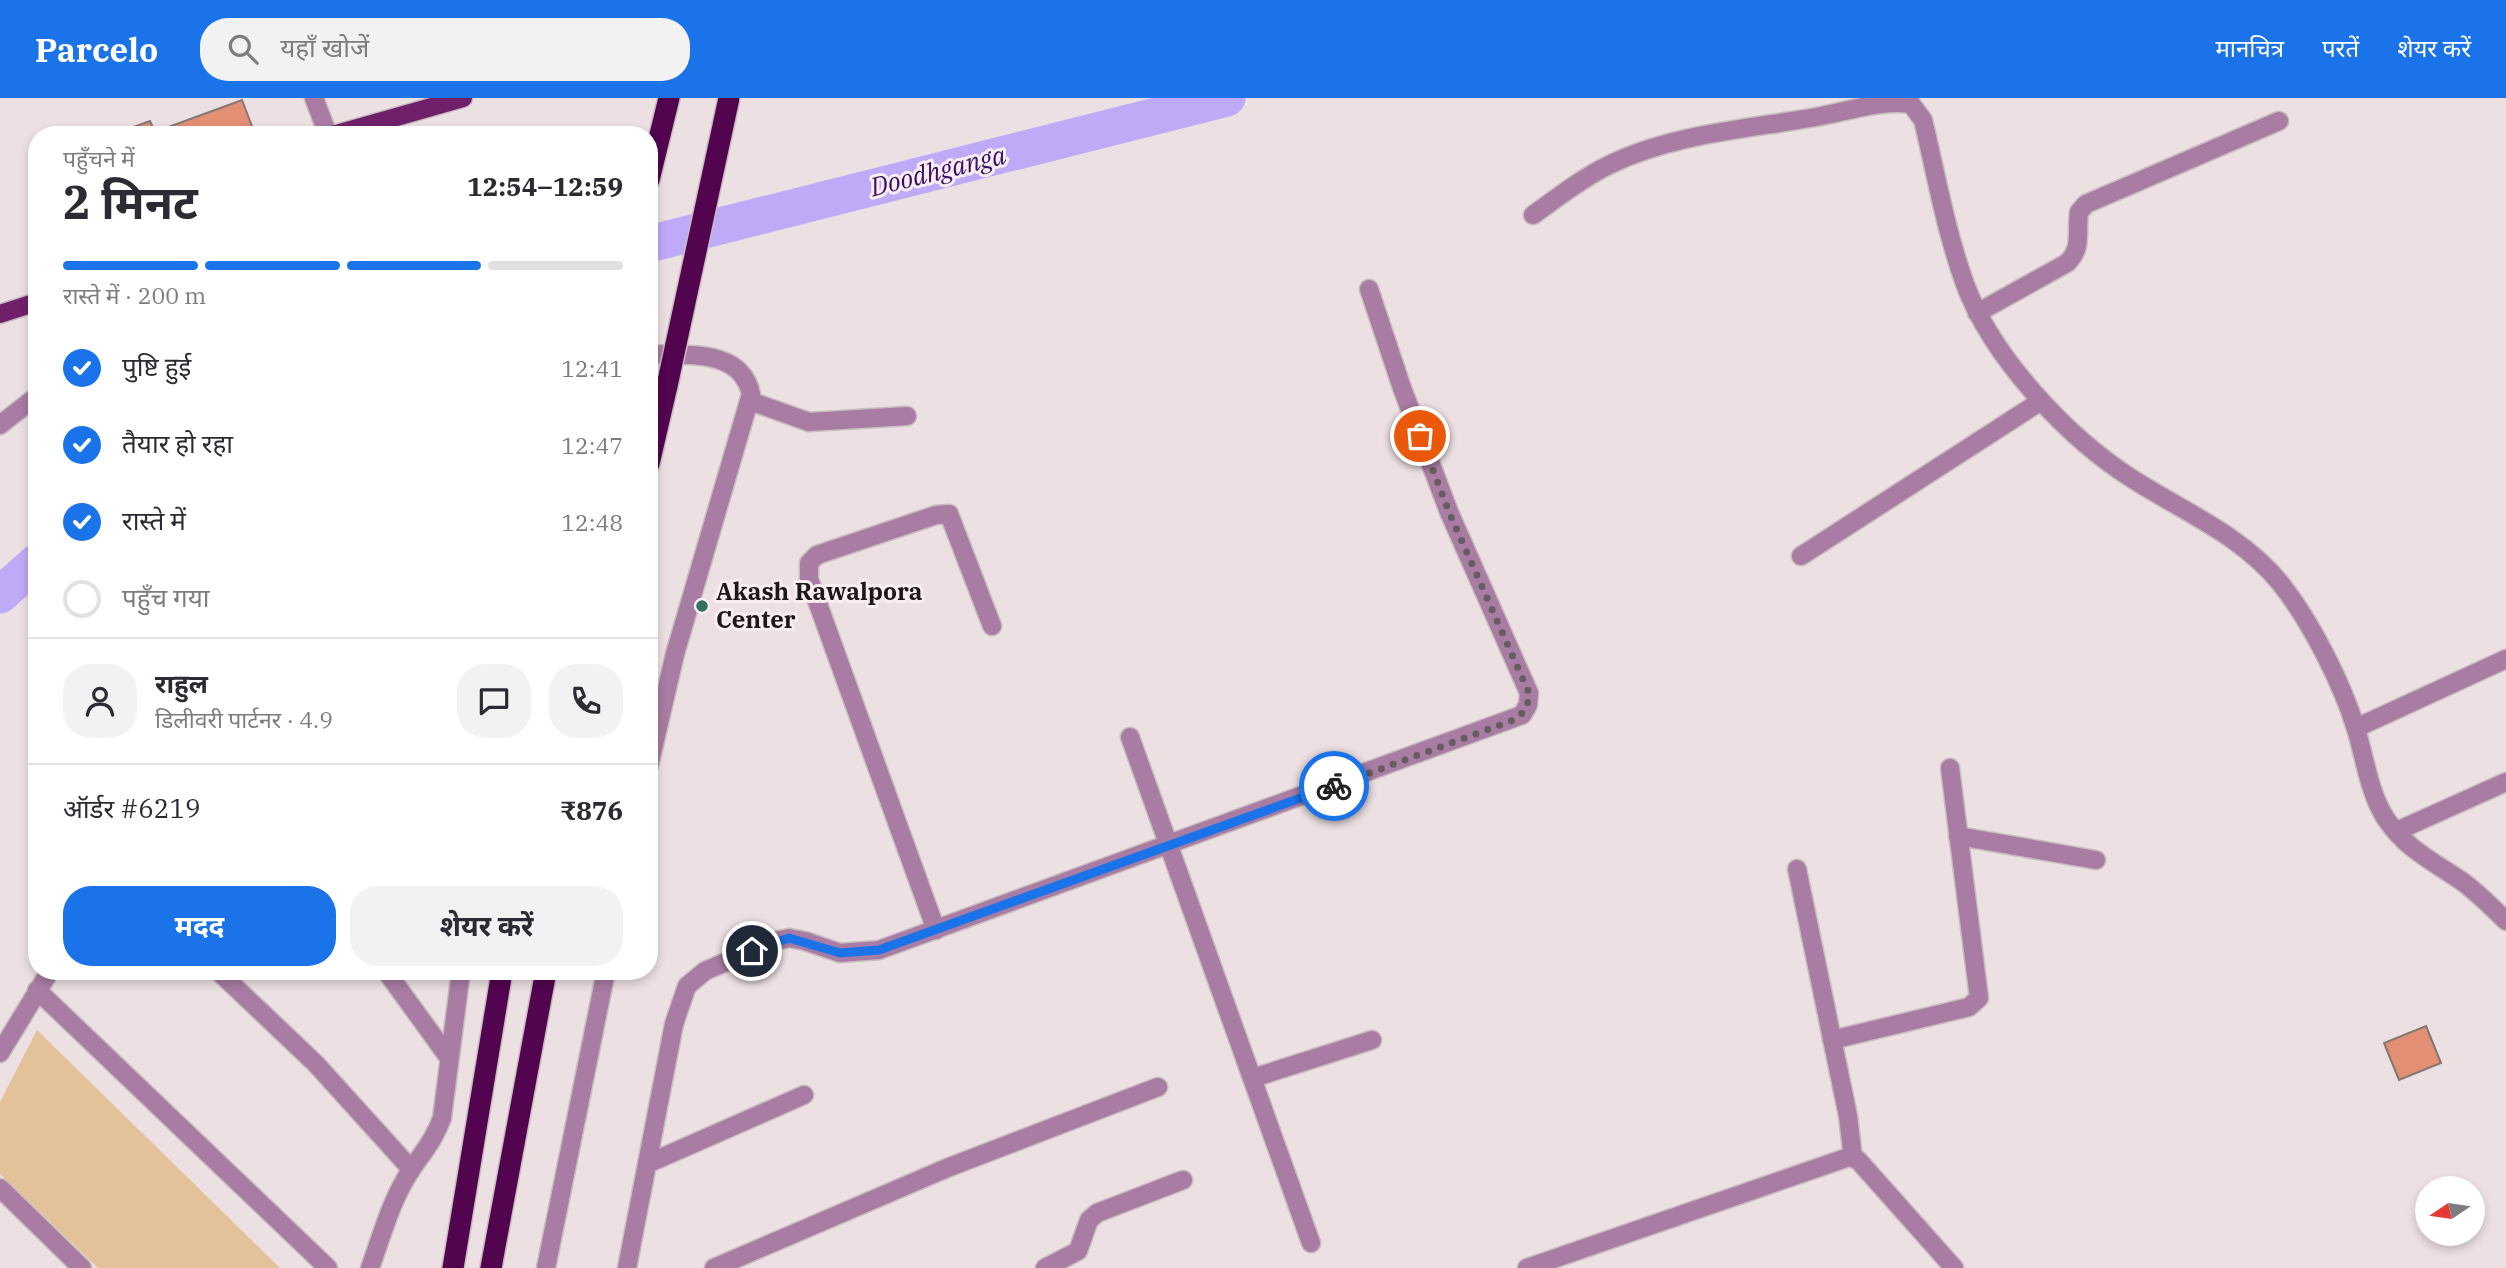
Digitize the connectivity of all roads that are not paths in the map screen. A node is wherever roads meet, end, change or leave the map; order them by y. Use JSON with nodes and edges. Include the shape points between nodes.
{"nodes":[{"id":1,"x":314,"y":98,"type":"edge"},
{"id":2,"x":463,"y":98,"type":"edge"},
{"id":3,"x":669,"y":98,"type":"edge"},
{"id":4,"x":729,"y":98,"type":"edge"},
{"id":5,"x":1905,"y":100,"type":"edge"},
{"id":6,"x":2279,"y":121,"type":"dead end"},
{"id":7,"x":327,"y":126,"type":"edge"},
{"id":8,"x":363,"y":126,"type":"edge"},
{"id":9,"x":658,"y":143,"type":"edge"},
{"id":10,"x":1532,"y":215,"type":"dead end"},
{"id":11,"x":1369,"y":289,"type":"dead end"},
{"id":12,"x":28,"y":305,"type":"edge"},
{"id":13,"x":1977,"y":313,"type":"junction"},
{"id":14,"x":0,"y":314,"type":"edge"},
{"id":15,"x":658,"y":355,"type":"edge"},
{"id":16,"x":750,"y":401,"type":"junction"},
{"id":17,"x":2040,"y":401,"type":"junction"},
{"id":18,"x":28,"y":403,"type":"edge"},
{"id":19,"x":907,"y":416,"type":"dead end"},
{"id":20,"x":0,"y":425,"type":"edge"},
{"id":21,"x":658,"y":425,"type":"edge"},
{"id":22,"x":1801,"y":556,"type":"dead end"},
{"id":23,"x":992,"y":626,"type":"dead end"},
{"id":24,"x":2506,"y":659,"type":"edge"},
{"id":25,"x":658,"y":727,"type":"edge"},
{"id":26,"x":2356,"y":728,"type":"junction"},
{"id":27,"x":1130,"y":737,"type":"dead end"},
{"id":28,"x":1950,"y":768,"type":"dead end"},
{"id":29,"x":2506,"y":782,"type":"edge"},
{"id":30,"x":2397,"y":831,"type":"junction"},
{"id":31,"x":1958,"y":836,"type":"junction"},
{"id":32,"x":1168,"y":846,"type":"junction"},
{"id":33,"x":2096,"y":860,"type":"dead end"},
{"id":34,"x":1797,"y":869,"type":"dead end"},
{"id":35,"x":2506,"y":920,"type":"edge"},
{"id":36,"x":936,"y":930,"type":"junction"},
{"id":37,"x":44,"y":980,"type":"edge"},
{"id":38,"x":227,"y":980,"type":"edge"},
{"id":39,"x":393,"y":980,"type":"edge"},
{"id":40,"x":460,"y":980,"type":"edge"},
{"id":41,"x":501,"y":980,"type":"edge"},
{"id":42,"x":544,"y":980,"type":"edge"},
{"id":43,"x":604,"y":980,"type":"edge"},
{"id":44,"x":37,"y":990,"type":"junction"},
{"id":45,"x":1372,"y":1040,"type":"dead end"},
{"id":46,"x":1832,"y":1041,"type":"junction"},
{"id":47,"x":0,"y":1054,"type":"edge"},
{"id":48,"x":449,"y":1058,"type":"junction"},
{"id":49,"x":1253,"y":1078,"type":"junction"},
{"id":50,"x":1158,"y":1087,"type":"dead end"},
{"id":51,"x":804,"y":1095,"type":"dead end"},
{"id":52,"x":1853,"y":1158,"type":"junction"},
{"id":53,"x":647,"y":1164,"type":"junction"},
{"id":54,"x":411,"y":1170,"type":"junction"},
{"id":55,"x":1184,"y":1180,"type":"dead end"},
{"id":56,"x":0,"y":1188,"type":"edge"},
{"id":57,"x":1311,"y":1243,"type":"dead end"},
{"id":58,"x":82,"y":1268,"type":"edge"},
{"id":59,"x":328,"y":1268,"type":"edge"},
{"id":60,"x":370,"y":1268,"type":"edge"},
{"id":61,"x":453,"y":1268,"type":"edge"},
{"id":62,"x":491,"y":1268,"type":"edge"},
{"id":63,"x":546,"y":1268,"type":"edge"},
{"id":64,"x":626,"y":1268,"type":"edge"},
{"id":65,"x":715,"y":1268,"type":"edge"},
{"id":66,"x":1045,"y":1268,"type":"edge"},
{"id":67,"x":1527,"y":1268,"type":"edge"},
{"id":68,"x":1954,"y":1268,"type":"edge"}],
"edges":[{"from":1,"to":7,"type":"street"},
{"from":2,"to":8,"type":"main road"},
{"from":3,"to":9,"type":"highway"},
{"from":4,"to":21,"type":"highway","bridge":true},
{"from":5,"to":10,"type":"street","via":[[1642,151],[1588,177]]},
{"from":5,"to":13,"type":"street","via":[[1923,120],[1955,252]]},
{"from":6,"to":13,"type":"street","via":[[2086,204],[2079,212],[2075,255]]},
{"from":11,"to":32,"type":"street","via":[[1449,512],[1529,693],[1528,705],[1511,721]]},
{"from":12,"to":14,"type":"main road"},
{"from":13,"to":17,"type":"street"},
{"from":15,"to":16,"type":"street","via":[[718,358],[734,365],[749,383]]},
{"from":16,"to":19,"type":"street","via":[[809,422]]},
{"from":16,"to":25,"type":"street","via":[[675,653]]},
{"from":17,"to":22,"type":"street"},
{"from":17,"to":26,"type":"street","via":[[2101,457],[2219,530],[2264,566],[2318,644]]},
{"from":18,"to":20,"type":"street"},
{"from":23,"to":36,"type":"street","via":[[949,514],[817,555],[809,562],[809,579]]},
{"from":24,"to":26,"type":"street"},
{"from":26,"to":30,"type":"street","via":[[2374,792]]},
{"from":27,"to":32,"type":"street"},
{"from":28,"to":31,"type":"street"},
{"from":29,"to":30,"type":"street"},
{"from":30,"to":35,"type":"street","via":[[2410,848],[2482,897]]},
{"from":31,"to":33,"type":"street"},
{"from":31,"to":46,"type":"street","via":[[1979,999],[1969,1007]]},
{"from":32,"to":36,"type":"street"},
{"from":32,"to":49,"type":"street"},
{"from":34,"to":46,"type":"street"},
{"from":36,"to":53,"type":"street","via":[[858,954],[789,938],[705,971],[687,986],[680,1003]]},
{"from":37,"to":44,"type":"street"},
{"from":38,"to":54,"type":"street","via":[[316,1064]]},
{"from":39,"to":48,"type":"street"},
{"from":40,"to":48,"type":"street"},
{"from":41,"to":61,"type":"highway"},
{"from":42,"to":62,"type":"highway"},
{"from":43,"to":63,"type":"street"},
{"from":44,"to":47,"type":"street"},
{"from":44,"to":59,"type":"street"},
{"from":45,"to":49,"type":"street"},
{"from":46,"to":52,"type":"street"},
{"from":48,"to":54,"type":"street","via":[[442,1118],[431,1144]]},
{"from":49,"to":57,"type":"street"},
{"from":50,"to":65,"type":"street","via":[[947,1168]]},
{"from":51,"to":53,"type":"street"},
{"from":52,"to":67,"type":"street","via":[[1837,1159]]},
{"from":52,"to":68,"type":"street"},
{"from":53,"to":64,"type":"street"},
{"from":54,"to":60,"type":"street"},
{"from":55,"to":66,"type":"street","via":[[1097,1213],[1089,1220],[1078,1251]]},
{"from":56,"to":58,"type":"street"}]}
